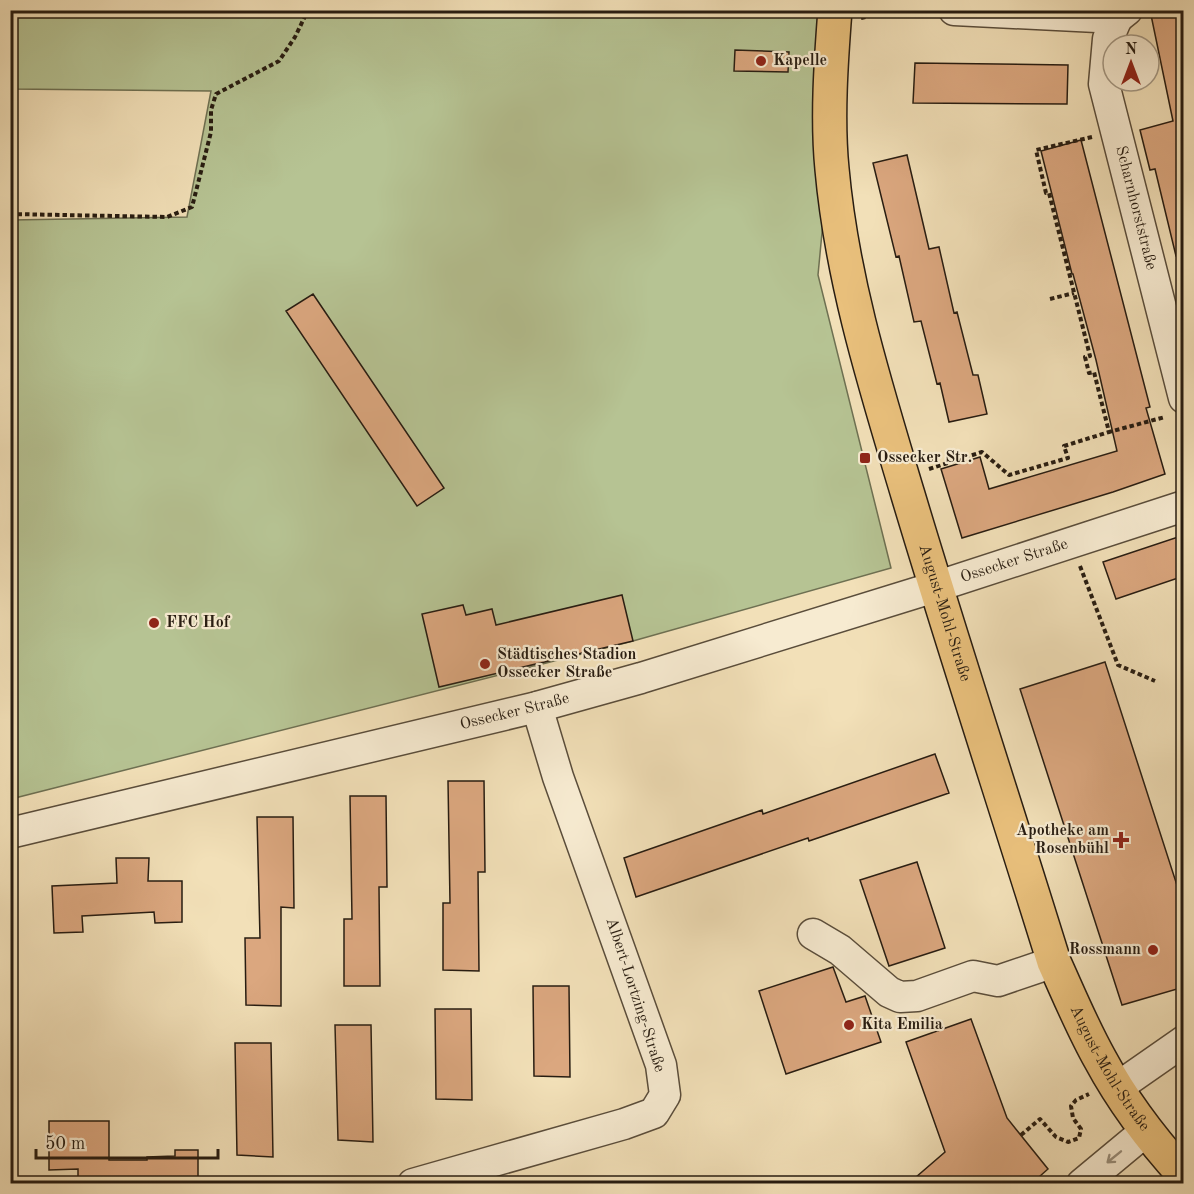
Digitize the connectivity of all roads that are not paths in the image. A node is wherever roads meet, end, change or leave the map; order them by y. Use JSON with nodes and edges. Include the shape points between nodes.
{"nodes":[{"id":1,"x":834,"y":10,"type":"edge"},
{"id":2,"x":954,"y":10,"type":"edge"},
{"id":3,"x":1122,"y":14,"type":"edge"},
{"id":4,"x":1178,"y":406,"type":"edge"},
{"id":5,"x":1184,"y":506,"type":"edge"},
{"id":6,"x":935,"y":587,"type":"junction"},
{"id":7,"x":537,"y":707,"type":"junction"},
{"id":8,"x":10,"y":833,"type":"edge"},
{"id":9,"x":813,"y":934,"type":"dead end"},
{"id":10,"x":1054,"y":962,"type":"junction"},
{"id":11,"x":1184,"y":1041,"type":"edge"},
{"id":12,"x":1115,"y":1084,"type":"junction"},
{"id":13,"x":1147,"y":1130,"type":"junction"},
{"id":14,"x":1184,"y":1175,"type":"edge"},
{"id":15,"x":413,"y":1184,"type":"edge"},
{"id":16,"x":1082,"y":1184,"type":"edge"}],
"edges":[{"from":1,"to":6,"type":"main road","name":"August-Mohl-Straße","via":[[831,168],[848,279]]},
{"from":2,"to":3,"type":"street"},
{"from":3,"to":4,"type":"street","name":"Scharnhorststraße","via":[[1108,39],[1104,84]]},
{"from":5,"to":6,"type":"street","name":"Ossecker Straße"},
{"from":6,"to":7,"type":"street","name":"Ossecker Straße"},
{"from":6,"to":10,"type":"main road","name":"August-Mohl-Straße"},
{"from":7,"to":8,"type":"street","name":"Ossecker Straße"},
{"from":7,"to":15,"type":"street","name":"Albert-Lortzing-Straße","via":[[558,777],[661,1065],[665,1095],[654,1113],[624,1124]]},
{"from":9,"to":10,"type":"street","via":[[900,997],[917,996],[973,976],[998,981]]},
{"from":10,"to":12,"type":"main road","name":"August-Mohl-Straße","via":[[1078,1017]]},
{"from":11,"to":12,"type":"street"},
{"from":12,"to":13,"type":"main road","name":"August-Mohl-Straße"},
{"from":13,"to":14,"type":"main road","name":"August-Mohl-Straße"},
{"from":13,"to":16,"type":"street","one_way":true}]}
